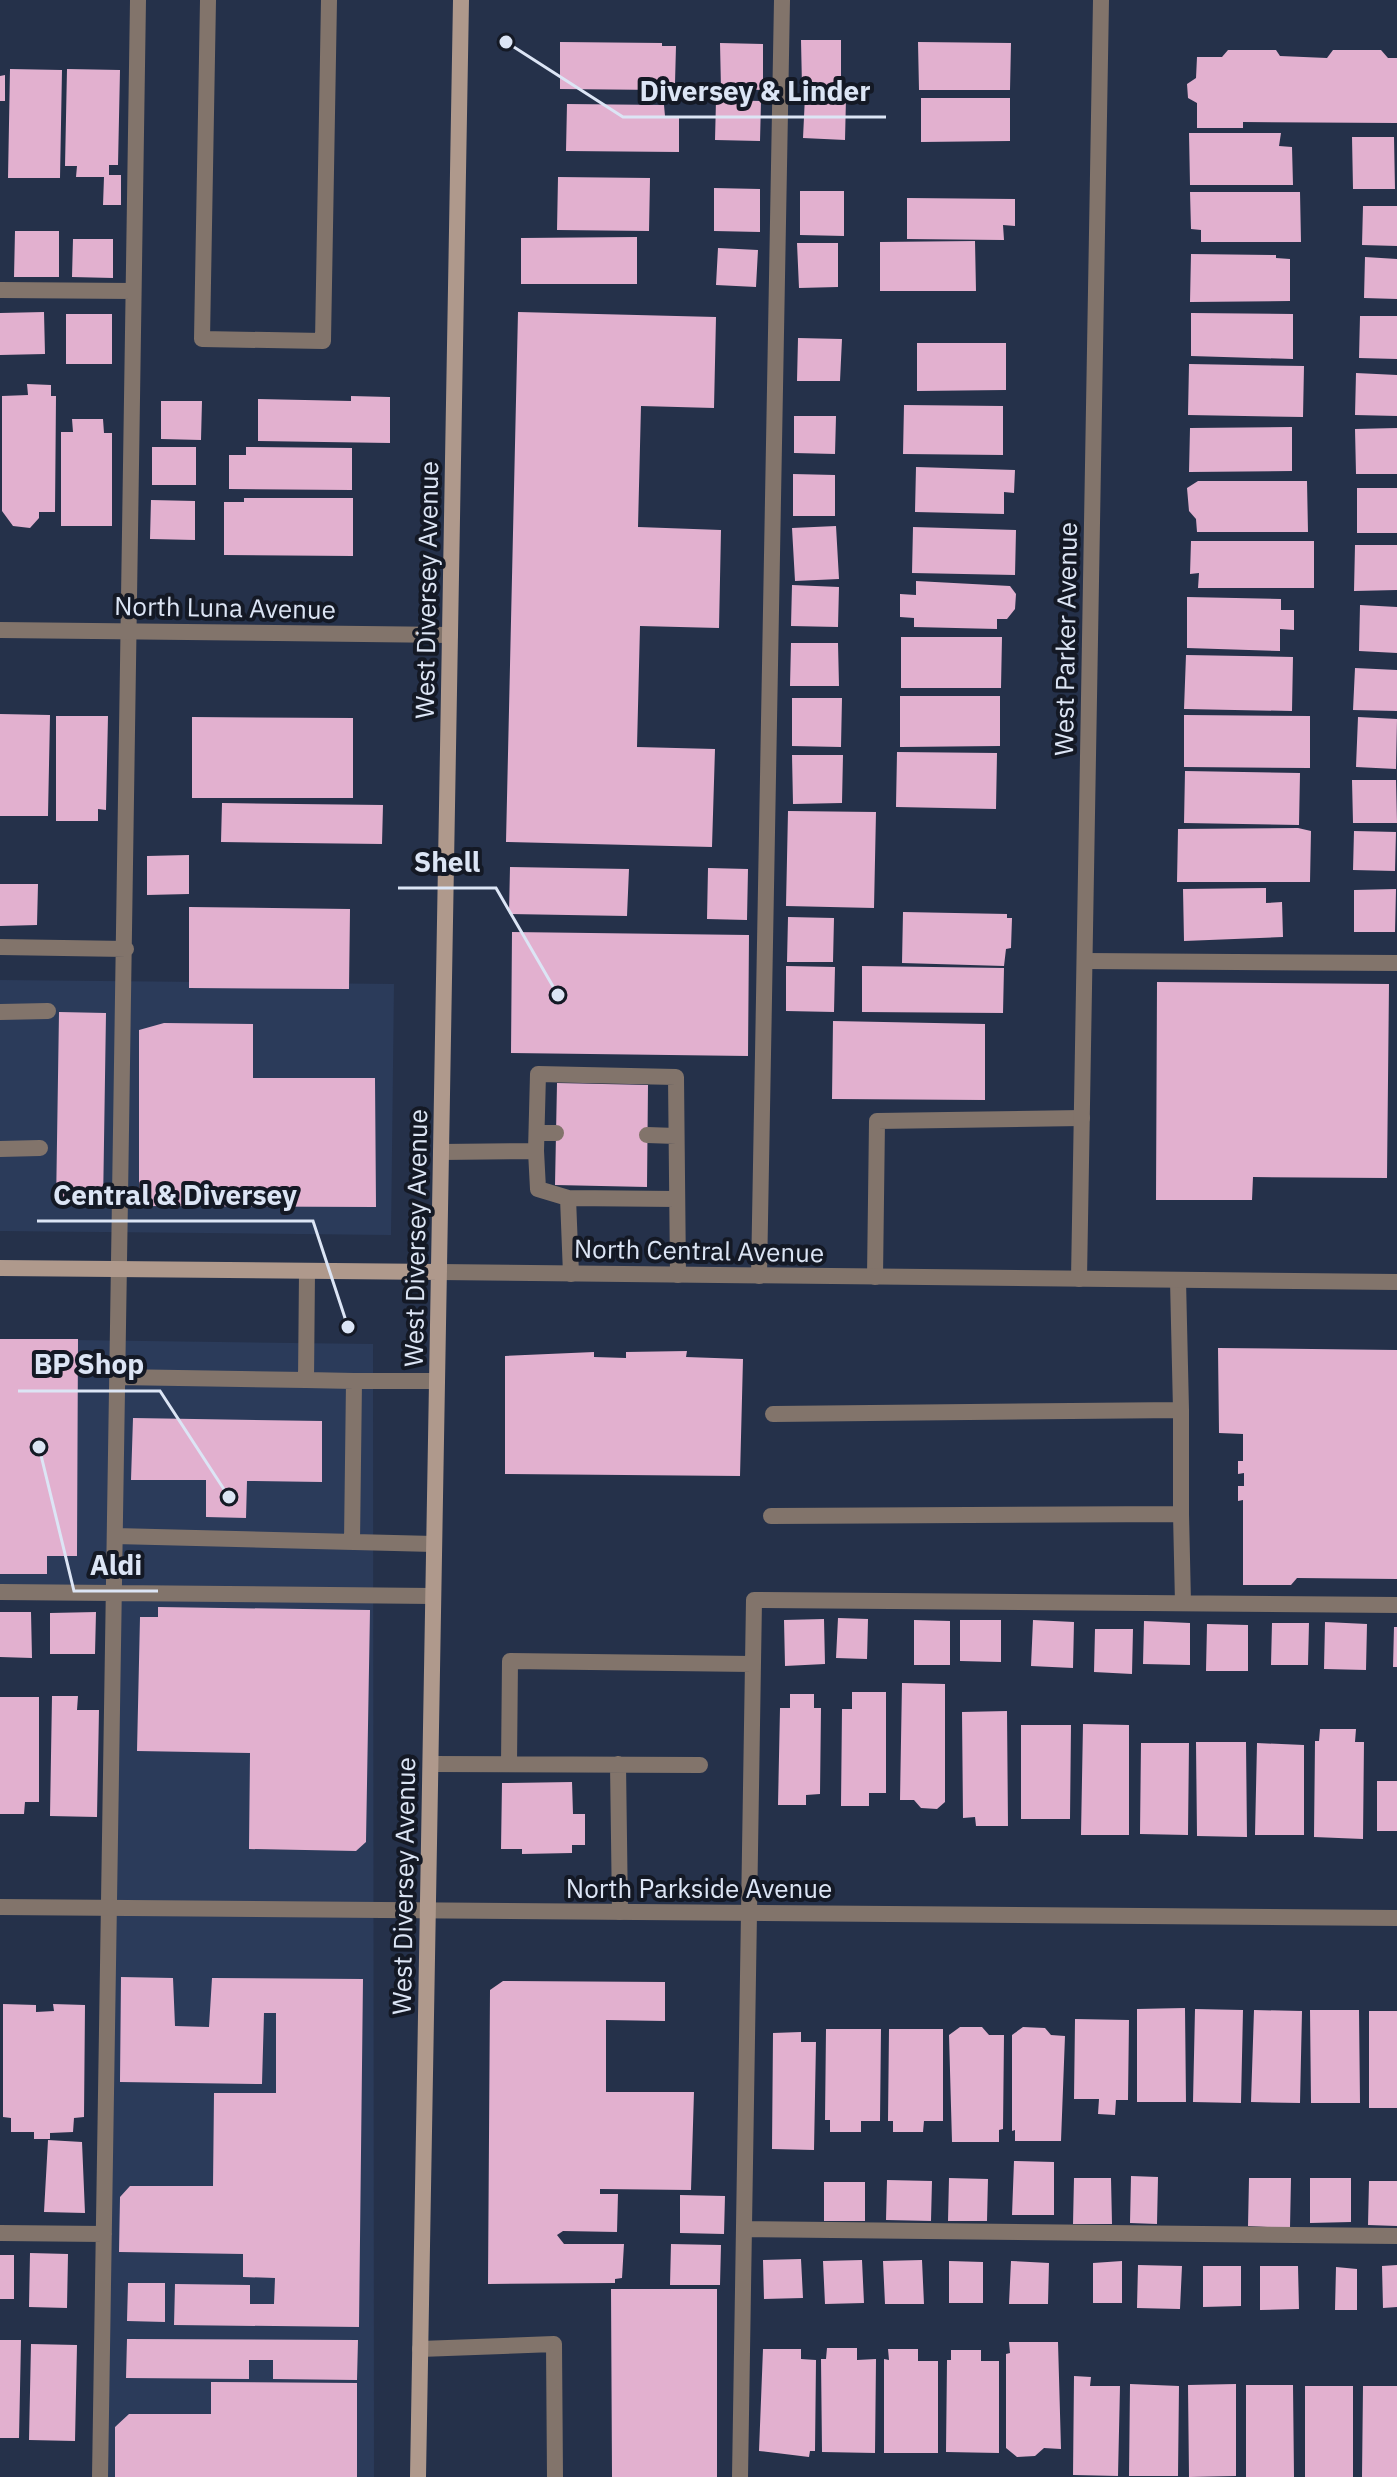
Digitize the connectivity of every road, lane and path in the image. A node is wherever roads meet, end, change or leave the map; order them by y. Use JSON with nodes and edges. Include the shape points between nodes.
{"nodes":[{"id":1,"x":138,"y":0,"type":"edge"},
{"id":2,"x":208,"y":0,"type":"edge"},
{"id":3,"x":329,"y":0,"type":"edge"},
{"id":4,"x":461,"y":0,"type":"edge"},
{"id":5,"x":782,"y":0,"type":"edge"},
{"id":6,"x":1101,"y":0,"type":"edge"},
{"id":7,"x":0,"y":290,"type":"edge"},
{"id":8,"x":133,"y":291,"type":"junction"},
{"id":9,"x":0,"y":630,"type":"edge"},
{"id":10,"x":128,"y":631,"type":"junction"},
{"id":11,"x":450,"y":635,"type":"junction"},
{"id":12,"x":0,"y":947,"type":"edge"},
{"id":13,"x":126,"y":949,"type":"junction"},
{"id":14,"x":1085,"y":961,"type":"junction"},
{"id":15,"x":1397,"y":963,"type":"edge"},
{"id":16,"x":48,"y":1011,"type":"dead end"},
{"id":17,"x":0,"y":1012,"type":"edge"},
{"id":18,"x":1082,"y":1118,"type":"junction"},
{"id":19,"x":538,"y":1133,"type":"junction"},
{"id":20,"x":556,"y":1133,"type":"dead end"},
{"id":21,"x":647,"y":1135,"type":"dead end"},
{"id":22,"x":676,"y":1136,"type":"junction"},
{"id":23,"x":40,"y":1148,"type":"dead end"},
{"id":24,"x":0,"y":1149,"type":"edge"},
{"id":25,"x":536,"y":1151,"type":"junction"},
{"id":26,"x":441,"y":1152,"type":"junction"},
{"id":27,"x":568,"y":1198,"type":"junction"},
{"id":28,"x":676,"y":1199,"type":"junction"},
{"id":29,"x":0,"y":1268,"type":"edge"},
{"id":30,"x":117,"y":1270,"type":"junction"},
{"id":31,"x":307,"y":1272,"type":"junction"},
{"id":32,"x":439,"y":1272,"type":"junction"},
{"id":33,"x":571,"y":1274,"type":"junction"},
{"id":34,"x":678,"y":1275,"type":"junction"},
{"id":35,"x":759,"y":1276,"type":"junction"},
{"id":36,"x":875,"y":1277,"type":"junction"},
{"id":37,"x":1079,"y":1279,"type":"junction"},
{"id":38,"x":1178,"y":1280,"type":"junction"},
{"id":39,"x":1397,"y":1282,"type":"edge"},
{"id":40,"x":117,"y":1377,"type":"junction"},
{"id":41,"x":306,"y":1380,"type":"junction"},
{"id":42,"x":354,"y":1381,"type":"junction"},
{"id":43,"x":437,"y":1381,"type":"junction"},
{"id":44,"x":1181,"y":1410,"type":"junction"},
{"id":45,"x":773,"y":1414,"type":"dead end"},
{"id":46,"x":1181,"y":1514,"type":"junction"},
{"id":47,"x":771,"y":1516,"type":"dead end"},
{"id":48,"x":115,"y":1536,"type":"junction"},
{"id":49,"x":352,"y":1542,"type":"junction"},
{"id":50,"x":434,"y":1544,"type":"junction"},
{"id":51,"x":0,"y":1592,"type":"edge"},
{"id":52,"x":113,"y":1592,"type":"junction"},
{"id":53,"x":433,"y":1596,"type":"junction"},
{"id":54,"x":1183,"y":1603,"type":"junction"},
{"id":55,"x":1397,"y":1605,"type":"edge"},
{"id":56,"x":752,"y":1664,"type":"junction"},
{"id":57,"x":431,"y":1764,"type":"junction"},
{"id":58,"x":509,"y":1764,"type":"junction"},
{"id":59,"x":618,"y":1764,"type":"junction"},
{"id":60,"x":700,"y":1765,"type":"dead end"},
{"id":61,"x":0,"y":1907,"type":"edge"},
{"id":62,"x":109,"y":1908,"type":"junction"},
{"id":63,"x":428,"y":1911,"type":"junction"},
{"id":64,"x":620,"y":1912,"type":"junction"},
{"id":65,"x":748,"y":1913,"type":"junction"},
{"id":66,"x":1397,"y":1918,"type":"edge"},
{"id":67,"x":744,"y":2229,"type":"junction"},
{"id":68,"x":0,"y":2233,"type":"edge"},
{"id":69,"x":104,"y":2234,"type":"junction"},
{"id":70,"x":1397,"y":2236,"type":"edge"},
{"id":71,"x":420,"y":2349,"type":"junction"},
{"id":72,"x":100,"y":2477,"type":"edge"},
{"id":73,"x":418,"y":2477,"type":"edge"},
{"id":74,"x":555,"y":2477,"type":"edge"},
{"id":75,"x":740,"y":2477,"type":"edge"}],
"edges":[{"from":1,"to":8,"type":"street"},
{"from":2,"to":3,"type":"street","via":[[202,339],[323,341]]},
{"from":4,"to":11,"type":"main road","name":"West Diversey Avenue"},
{"from":5,"to":35,"type":"street"},
{"from":6,"to":14,"type":"street","name":"West Parker Avenue"},
{"from":7,"to":8,"type":"street"},
{"from":8,"to":10,"type":"street"},
{"from":9,"to":10,"type":"street","name":"North Luna Avenue"},
{"from":10,"to":11,"type":"street","name":"North Luna Avenue"},
{"from":10,"to":13,"type":"street"},
{"from":11,"to":26,"type":"main road","name":"West Diversey Avenue"},
{"from":12,"to":13,"type":"street"},
{"from":13,"to":30,"type":"street"},
{"from":14,"to":15,"type":"street"},
{"from":14,"to":18,"type":"street","name":"West Parker Avenue"},
{"from":16,"to":17,"type":"street"},
{"from":18,"to":36,"type":"street","via":[[877,1121]]},
{"from":18,"to":37,"type":"street","name":"West Parker Avenue"},
{"from":19,"to":20,"type":"street"},
{"from":19,"to":22,"type":"street","via":[[538,1074],[676,1077]]},
{"from":19,"to":25,"type":"street"},
{"from":21,"to":22,"type":"street"},
{"from":22,"to":28,"type":"street"},
{"from":23,"to":24,"type":"street"},
{"from":25,"to":26,"type":"street"},
{"from":25,"to":27,"type":"street","via":[[538,1189]]},
{"from":26,"to":32,"type":"main road","name":"West Diversey Avenue"},
{"from":27,"to":28,"type":"street"},
{"from":27,"to":33,"type":"street"},
{"from":28,"to":34,"type":"street"},
{"from":29,"to":30,"type":"main road","name":"North Central Avenue"},
{"from":30,"to":31,"type":"main road","name":"North Central Avenue"},
{"from":30,"to":40,"type":"street"},
{"from":31,"to":32,"type":"main road","name":"North Central Avenue"},
{"from":31,"to":41,"type":"street"},
{"from":32,"to":33,"type":"street","name":"North Central Avenue"},
{"from":32,"to":43,"type":"main road","name":"West Diversey Avenue"},
{"from":33,"to":34,"type":"street","name":"North Central Avenue"},
{"from":34,"to":35,"type":"street","name":"North Central Avenue"},
{"from":35,"to":36,"type":"street","name":"North Central Avenue"},
{"from":36,"to":37,"type":"street","name":"North Central Avenue"},
{"from":37,"to":38,"type":"street","name":"North Central Avenue"},
{"from":38,"to":39,"type":"street","name":"North Central Avenue"},
{"from":38,"to":44,"type":"street"},
{"from":40,"to":41,"type":"street"},
{"from":40,"to":48,"type":"street"},
{"from":41,"to":42,"type":"street"},
{"from":42,"to":43,"type":"street"},
{"from":42,"to":49,"type":"street"},
{"from":43,"to":50,"type":"main road","name":"West Diversey Avenue"},
{"from":44,"to":45,"type":"street"},
{"from":44,"to":46,"type":"street"},
{"from":46,"to":47,"type":"street"},
{"from":46,"to":54,"type":"street"},
{"from":48,"to":49,"type":"street"},
{"from":48,"to":52,"type":"street"},
{"from":49,"to":50,"type":"street"},
{"from":50,"to":53,"type":"main road","name":"West Diversey Avenue"},
{"from":51,"to":52,"type":"street"},
{"from":52,"to":53,"type":"street"},
{"from":52,"to":62,"type":"street"},
{"from":53,"to":57,"type":"main road","name":"West Diversey Avenue"},
{"from":54,"to":55,"type":"street"},
{"from":54,"to":56,"type":"street","via":[[754,1600]]},
{"from":56,"to":58,"type":"street","via":[[510,1661]]},
{"from":56,"to":65,"type":"street"},
{"from":57,"to":58,"type":"street"},
{"from":57,"to":63,"type":"main road","name":"West Diversey Avenue"},
{"from":58,"to":59,"type":"street"},
{"from":59,"to":60,"type":"street"},
{"from":59,"to":64,"type":"street"},
{"from":61,"to":62,"type":"street","name":"North Parkside Avenue"},
{"from":62,"to":63,"type":"street","name":"North Parkside Avenue"},
{"from":62,"to":69,"type":"street"},
{"from":63,"to":64,"type":"street","name":"North Parkside Avenue"},
{"from":63,"to":71,"type":"main road","name":"West Diversey Avenue"},
{"from":64,"to":65,"type":"street","name":"North Parkside Avenue"},
{"from":65,"to":66,"type":"street","name":"North Parkside Avenue"},
{"from":65,"to":67,"type":"street"},
{"from":67,"to":70,"type":"street"},
{"from":67,"to":75,"type":"street"},
{"from":68,"to":69,"type":"street"},
{"from":69,"to":72,"type":"street"},
{"from":71,"to":73,"type":"main road","name":"West Diversey Avenue"},
{"from":71,"to":74,"type":"street","via":[[554,2344]]}]}
